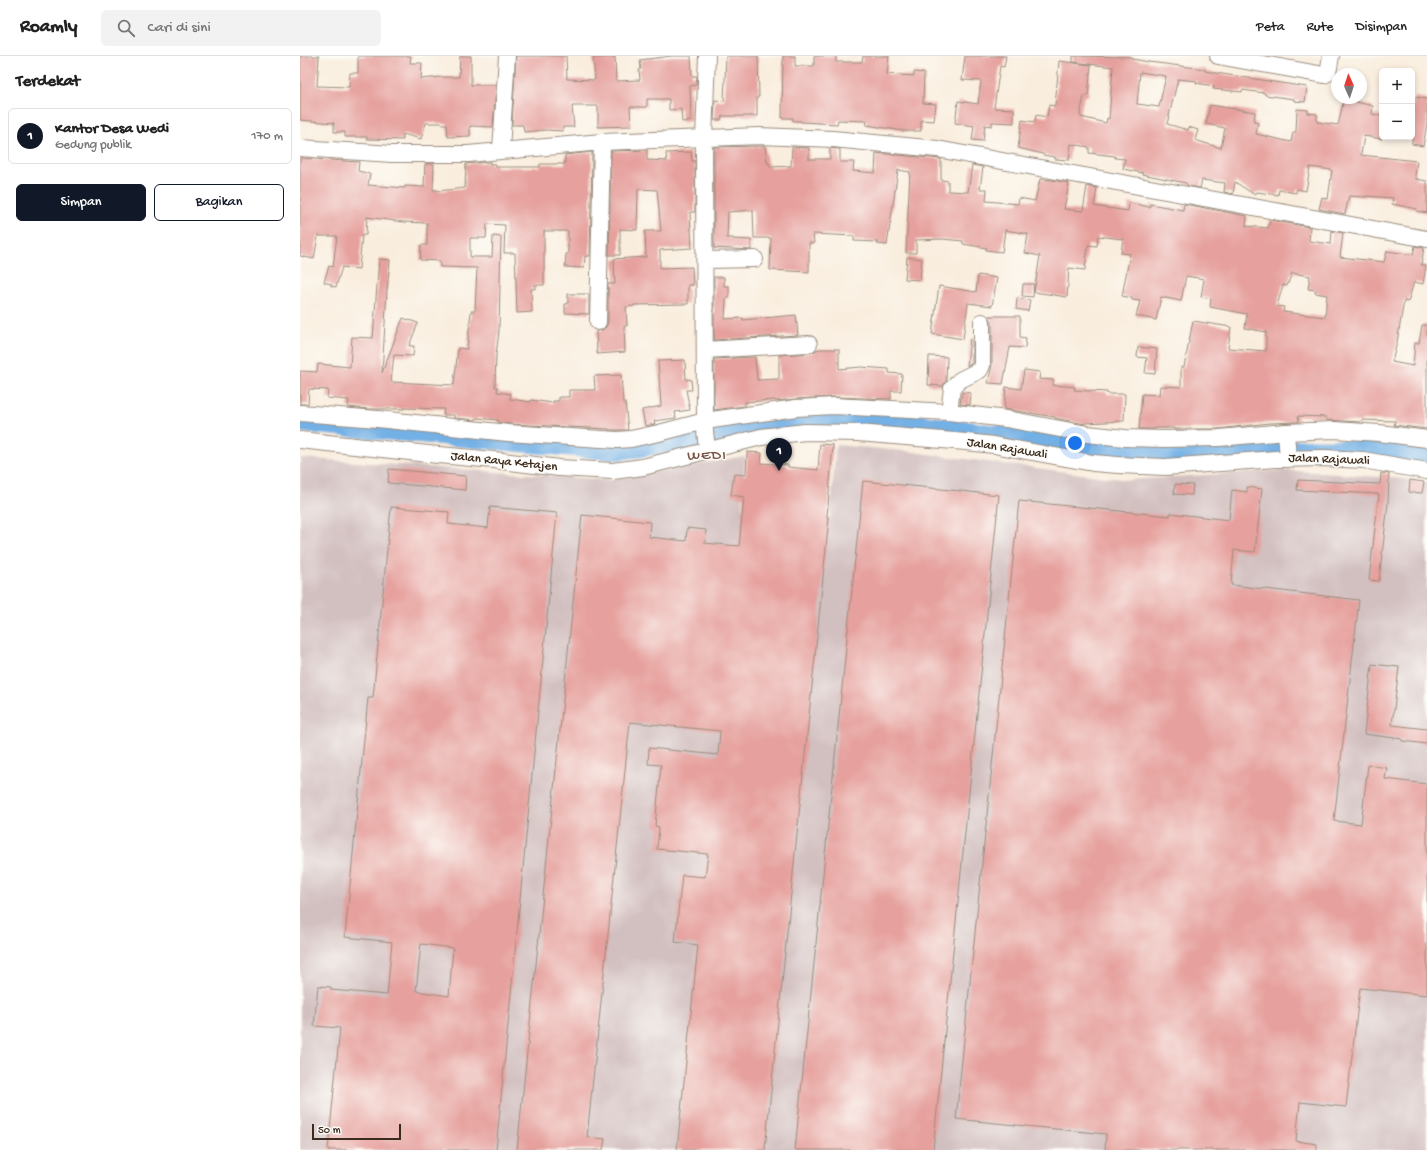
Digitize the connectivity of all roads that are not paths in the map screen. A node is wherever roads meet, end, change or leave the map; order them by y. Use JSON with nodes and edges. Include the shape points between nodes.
{"nodes":[{"id":1,"x":507,"y":56,"type":"edge"},
{"id":2,"x":707,"y":56,"type":"edge"},
{"id":3,"x":1218,"y":56,"type":"edge"},
{"id":4,"x":1331,"y":56,"type":"edge"},
{"id":5,"x":704,"y":139,"type":"junction"},
{"id":6,"x":602,"y":142,"type":"junction"},
{"id":7,"x":300,"y":148,"type":"edge"},
{"id":8,"x":501,"y":150,"type":"junction"},
{"id":9,"x":1427,"y":239,"type":"edge"},
{"id":10,"x":755,"y":259,"type":"dead end"},
{"id":11,"x":705,"y":260,"type":"junction"},
{"id":12,"x":598,"y":322,"type":"dead end"},
{"id":13,"x":982,"y":322,"type":"dead end"},
{"id":14,"x":809,"y":344,"type":"dead end"},
{"id":15,"x":705,"y":350,"type":"junction"},
{"id":16,"x":300,"y":412,"type":"edge"},
{"id":17,"x":949,"y":412,"type":"junction"},
{"id":18,"x":706,"y":436,"type":"junction"},
{"id":19,"x":1427,"y":439,"type":"edge"},
{"id":20,"x":300,"y":440,"type":"edge"},
{"id":21,"x":1286,"y":444,"type":"junction"},
{"id":22,"x":1427,"y":471,"type":"edge"}],
"edges":[{"from":1,"to":8,"type":"street"},
{"from":2,"to":5,"type":"street"},
{"from":3,"to":4,"type":"street","via":[[1324,75],[1328,74]]},
{"from":5,"to":6,"type":"street"},
{"from":5,"to":9,"type":"street","via":[[759,136],[833,139],[937,149]]},
{"from":5,"to":11,"type":"street"},
{"from":6,"to":8,"type":"street"},
{"from":6,"to":12,"type":"street"},
{"from":7,"to":8,"type":"street","via":[[392,154],[468,154]]},
{"from":10,"to":11,"type":"street"},
{"from":11,"to":15,"type":"street"},
{"from":13,"to":17,"type":"street","via":[[982,365],[980,370],[960,380],[952,388]]},
{"from":14,"to":15,"type":"street"},
{"from":15,"to":18,"type":"street"},
{"from":16,"to":18,"type":"street","via":[[508,433],[617,440],[659,433]]},
{"from":17,"to":18,"type":"street","via":[[834,406],[796,408]]},
{"from":17,"to":21,"type":"street","via":[[1125,438],[1219,438]]},
{"from":18,"to":20,"type":"street","name":"Jalan Raya Ketajen","via":[[643,467],[604,471]]},
{"from":18,"to":21,"type":"street","name":"Jalan Rajawali","via":[[761,437],[787,433],[858,433],[973,442],[1093,463],[1165,466]]},
{"from":19,"to":21,"type":"street","via":[[1334,430]]},
{"from":21,"to":22,"type":"street","name":"Jalan Rajawali","via":[[1325,458],[1363,460]]}]}
